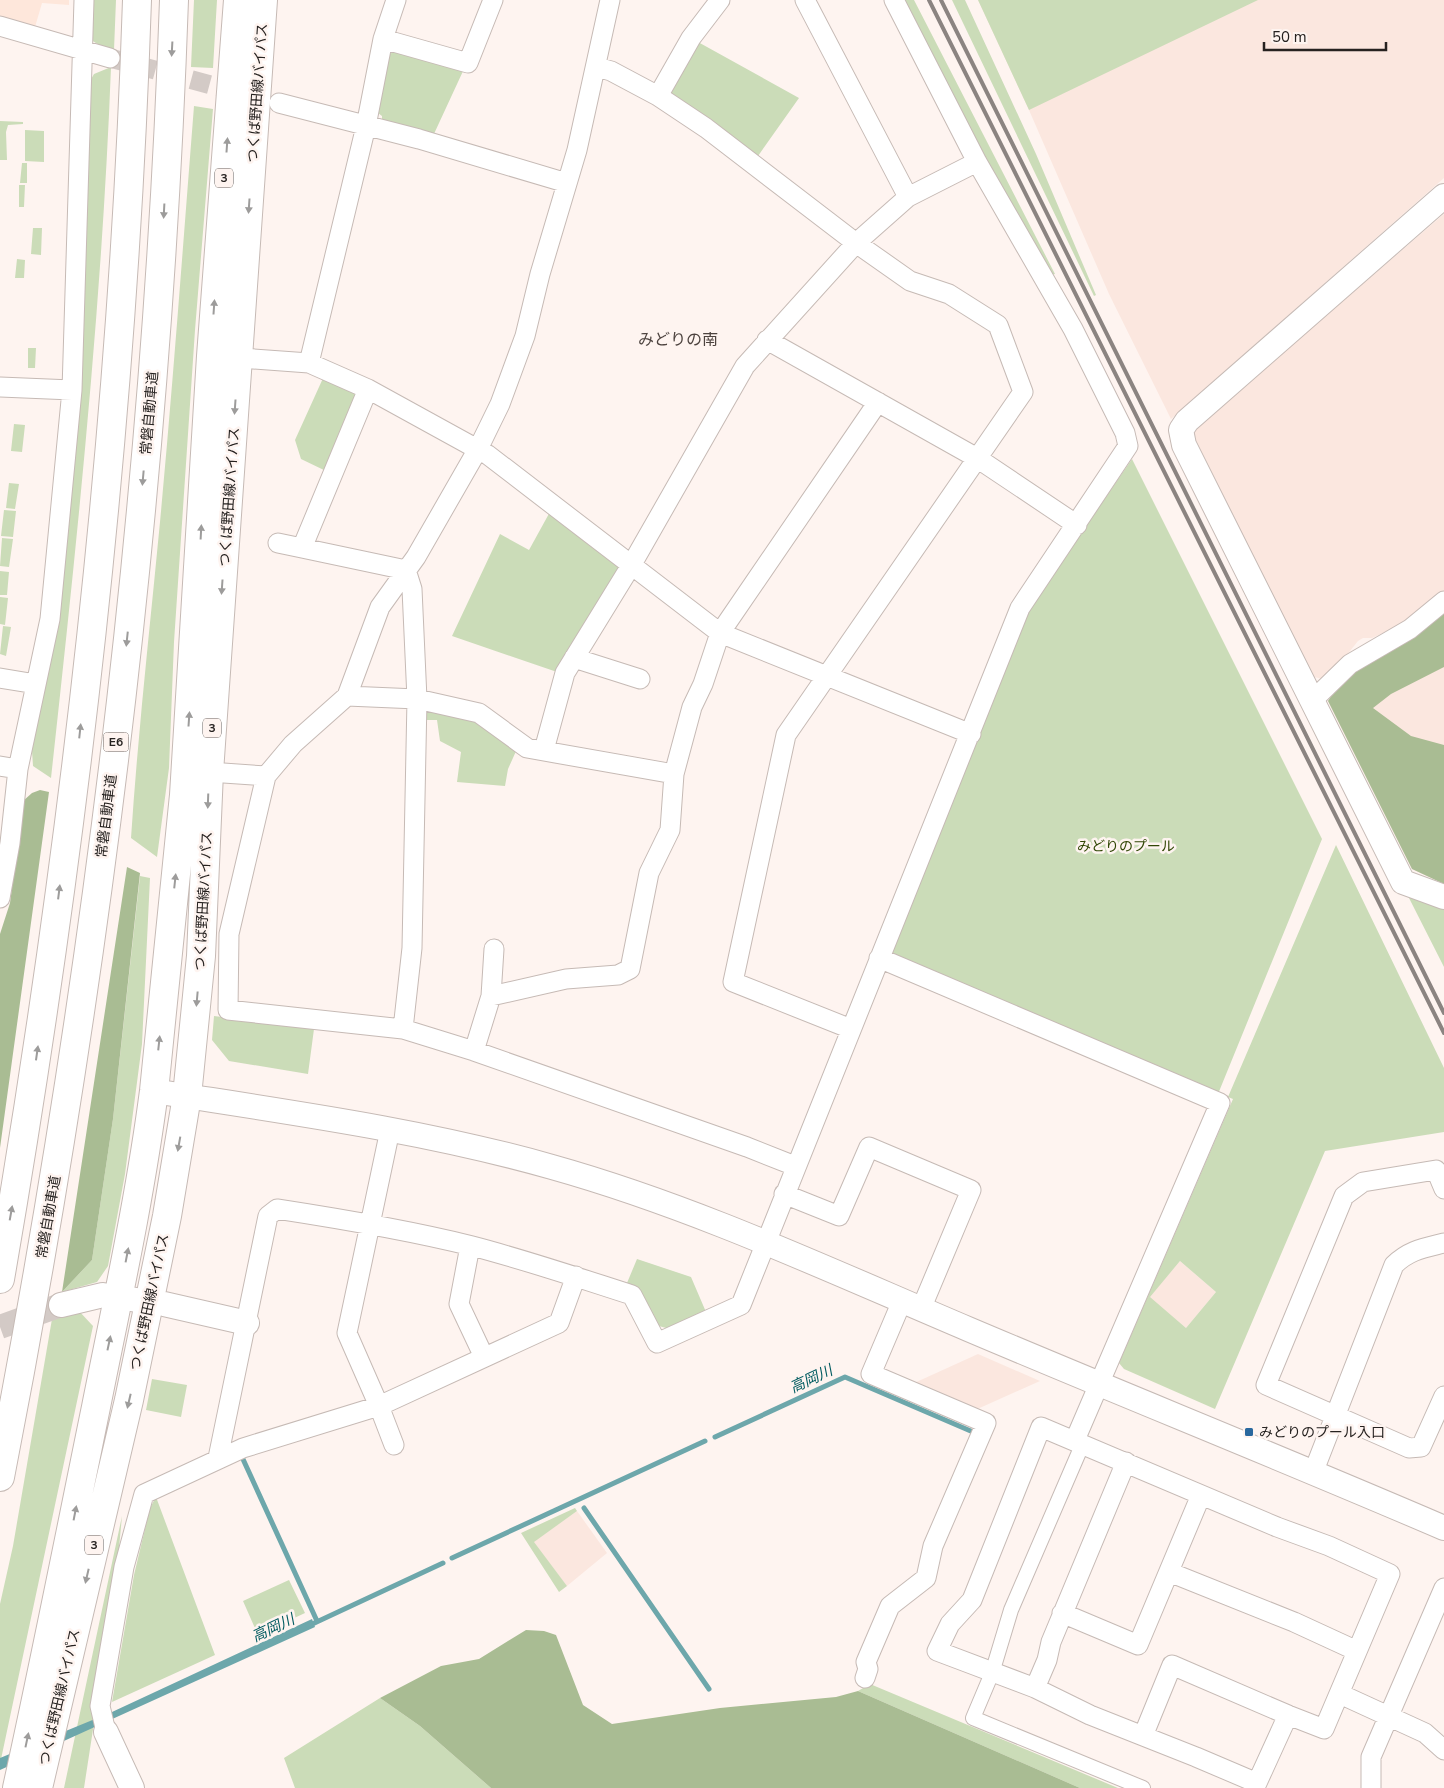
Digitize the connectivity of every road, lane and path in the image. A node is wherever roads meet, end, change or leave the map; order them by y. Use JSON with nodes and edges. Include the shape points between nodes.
{"nodes":[{"id":1,"x":84,"y":0,"type":"edge"},
{"id":2,"x":138,"y":0,"type":"edge"},
{"id":3,"x":174,"y":0,"type":"edge"},
{"id":4,"x":238,"y":0,"type":"edge"},
{"id":5,"x":263,"y":0,"type":"edge"},
{"id":6,"x":396,"y":0,"type":"edge"},
{"id":7,"x":493,"y":0,"type":"edge"},
{"id":8,"x":610,"y":0,"type":"edge"},
{"id":9,"x":720,"y":0,"type":"edge"},
{"id":10,"x":805,"y":0,"type":"edge"},
{"id":11,"x":894,"y":0,"type":"edge"},
{"id":12,"x":0,"y":26,"type":"edge"},
{"id":13,"x":383,"y":39,"type":"junction"},
{"id":14,"x":81,"y":51,"type":"junction"},
{"id":15,"x":110,"y":58,"type":"tunnel mouth"},
{"id":16,"x":597,"y":67,"type":"junction"},
{"id":17,"x":658,"y":96,"type":"junction"},
{"id":18,"x":279,"y":103,"type":"dead end"},
{"id":19,"x":366,"y":126,"type":"junction"},
{"id":20,"x":977,"y":162,"type":"junction"},
{"id":21,"x":567,"y":183,"type":"junction"},
{"id":22,"x":1444,"y":196,"type":"edge"},
{"id":23,"x":908,"y":197,"type":"junction"},
{"id":24,"x":856,"y":243,"type":"junction"},
{"id":25,"x":767,"y":340,"type":"junction"},
{"id":26,"x":211,"y":356,"type":"junction"},
{"id":27,"x":239,"y":359,"type":"junction"},
{"id":28,"x":309,"y":363,"type":"junction"},
{"id":29,"x":0,"y":387,"type":"edge"},
{"id":30,"x":368,"y":389,"type":"junction"},
{"id":31,"x":72,"y":390,"type":"junction"},
{"id":32,"x":878,"y":402,"type":"junction"},
{"id":33,"x":478,"y":449,"type":"junction"},
{"id":34,"x":977,"y":458,"type":"junction"},
{"id":35,"x":1076,"y":526,"type":"junction"},
{"id":36,"x":278,"y":542,"type":"dead end"},
{"id":37,"x":302,"y":548,"type":"junction"},
{"id":38,"x":632,"y":564,"type":"junction"},
{"id":39,"x":406,"y":570,"type":"junction"},
{"id":40,"x":1444,"y":601,"type":"edge"},
{"id":41,"x":720,"y":633,"type":"junction"},
{"id":42,"x":574,"y":658,"type":"junction"},
{"id":43,"x":828,"y":676,"type":"junction"},
{"id":44,"x":0,"y":678,"type":"edge"},
{"id":45,"x":640,"y":679,"type":"dead end"},
{"id":46,"x":36,"y":684,"type":"junction"},
{"id":47,"x":347,"y":696,"type":"junction"},
{"id":48,"x":417,"y":699,"type":"junction"},
{"id":49,"x":1313,"y":700,"type":"junction"},
{"id":50,"x":971,"y":734,"type":"junction"},
{"id":51,"x":544,"y":750,"type":"junction"},
{"id":52,"x":9,"y":768,"type":"edge"},
{"id":53,"x":209,"y":772,"type":"junction"},
{"id":54,"x":674,"y":774,"type":"junction"},
{"id":55,"x":266,"y":776,"type":"junction"},
{"id":56,"x":1444,"y":897,"type":"edge"},
{"id":57,"x":0,"y":898,"type":"edge"},
{"id":58,"x":494,"y":949,"type":"dead end"},
{"id":59,"x":879,"y":958,"type":"junction"},
{"id":60,"x":491,"y":996,"type":"junction"},
{"id":61,"x":403,"y":1029,"type":"junction"},
{"id":62,"x":852,"y":1029,"type":"junction"},
{"id":63,"x":474,"y":1051,"type":"junction"},
{"id":64,"x":154,"y":1091,"type":"junction"},
{"id":65,"x":187,"y":1096,"type":"junction"},
{"id":66,"x":390,"y":1130,"type":"junction"},
{"id":67,"x":795,"y":1166,"type":"junction"},
{"id":68,"x":1444,"y":1189,"type":"edge"},
{"id":69,"x":784,"y":1194,"type":"junction"},
{"id":70,"x":371,"y":1224,"type":"junction"},
{"id":71,"x":764,"y":1242,"type":"junction"},
{"id":72,"x":1444,"y":1243,"type":"edge"},
{"id":73,"x":470,"y":1246,"type":"junction"},
{"id":74,"x":576,"y":1276,"type":"junction"},
{"id":75,"x":0,"y":1279,"type":"edge"},
{"id":76,"x":119,"y":1298,"type":"junction"},
{"id":77,"x":150,"y":1302,"type":"junction"},
{"id":78,"x":61,"y":1305,"type":"tunnel mouth"},
{"id":79,"x":911,"y":1305,"type":"junction"},
{"id":80,"x":247,"y":1322,"type":"junction"},
{"id":81,"x":484,"y":1357,"type":"junction"},
{"id":82,"x":1098,"y":1383,"type":"junction"},
{"id":83,"x":1444,"y":1396,"type":"edge"},
{"id":84,"x":378,"y":1406,"type":"junction"},
{"id":85,"x":1336,"y":1416,"type":"junction"},
{"id":86,"x":1439,"y":1420,"type":"edge"},
{"id":87,"x":1079,"y":1442,"type":"junction"},
{"id":88,"x":394,"y":1445,"type":"dead end"},
{"id":89,"x":218,"y":1458,"type":"junction"},
{"id":90,"x":1126,"y":1462,"type":"junction"},
{"id":91,"x":1313,"y":1473,"type":"junction"},
{"id":92,"x":0,"y":1477,"type":"edge"},
{"id":93,"x":1201,"y":1495,"type":"junction"},
{"id":94,"x":1444,"y":1528,"type":"edge"},
{"id":95,"x":1169,"y":1572,"type":"junction"},
{"id":96,"x":1444,"y":1588,"type":"edge"},
{"id":97,"x":1062,"y":1613,"type":"junction"},
{"id":98,"x":1357,"y":1651,"type":"junction"},
{"id":99,"x":992,"y":1672,"type":"junction"},
{"id":100,"x":865,"y":1678,"type":"dead end"},
{"id":101,"x":1035,"y":1688,"type":"junction"},
{"id":102,"x":1340,"y":1694,"type":"junction"},
{"id":103,"x":1288,"y":1715,"type":"junction"},
{"id":104,"x":1388,"y":1715,"type":"junction"},
{"id":105,"x":106,"y":1732,"type":"joint"},
{"id":106,"x":1143,"y":1736,"type":"junction"},
{"id":107,"x":1444,"y":1750,"type":"edge"},
{"id":108,"x":17,"y":1788,"type":"edge"},
{"id":109,"x":38,"y":1788,"type":"edge"},
{"id":110,"x":132,"y":1788,"type":"edge"},
{"id":111,"x":1143,"y":1788,"type":"edge"},
{"id":112,"x":1371,"y":1788,"type":"edge"}],
"edges":[{"from":1,"to":14,"type":"street"},
{"from":75,"to":2,"type":"main road","one_way":true,"via":[[52,950],[79,737],[102,523],[123,270]]},
{"from":3,"to":92,"type":"main road","name":"常磐自動車道","number":"E6","one_way":true,"via":[[161,279],[115,749],[58,1163]]},
{"from":26,"to":4,"type":"main road","name":"つくば野田線バイパス","number":"3","one_way":true},
{"from":5,"to":27,"type":"main road","name":"つくば野田線バイパス","number":"3","one_way":true},
{"from":6,"to":13,"type":"street"},
{"from":7,"to":13,"type":"street","via":[[468,63]]},
{"from":8,"to":16,"type":"street"},
{"from":9,"to":17,"type":"street","via":[[691,38]]},
{"from":10,"to":23,"type":"street"},
{"from":11,"to":20,"type":"street"},
{"from":12,"to":14,"type":"street"},
{"from":13,"to":19,"type":"street"},
{"from":14,"to":15,"type":"street"},
{"from":14,"to":31,"type":"street"},
{"from":16,"to":17,"type":"street"},
{"from":16,"to":21,"type":"street"},
{"from":17,"to":24,"type":"street","via":[[706,128]]},
{"from":18,"to":19,"type":"street"},
{"from":19,"to":21,"type":"street"},
{"from":19,"to":28,"type":"street"},
{"from":20,"to":23,"type":"street"},
{"from":20,"to":35,"type":"street","via":[[1073,329],[1128,446]]},
{"from":21,"to":33,"type":"street","via":[[518,359]]},
{"from":22,"to":49,"type":"street","via":[[1181,430],[1184,445]]},
{"from":23,"to":24,"type":"street"},
{"from":24,"to":25,"type":"street"},
{"from":24,"to":34,"type":"street","via":[[910,281],[949,294],[998,325],[1023,392]]},
{"from":25,"to":32,"type":"street"},
{"from":25,"to":38,"type":"street","via":[[745,366]]},
{"from":26,"to":27,"type":"street"},
{"from":64,"to":26,"type":"main road","name":"つくば野田線バイパス","number":"3","one_way":true,"via":[[184,795]]},
{"from":27,"to":28,"type":"street"},
{"from":27,"to":53,"type":"main road","name":"つくば野田線バイパス","number":"3","one_way":true},
{"from":28,"to":30,"type":"street"},
{"from":29,"to":31,"type":"street"},
{"from":30,"to":33,"type":"street"},
{"from":30,"to":37,"type":"street"},
{"from":31,"to":46,"type":"street","via":[[50,619]]},
{"from":32,"to":34,"type":"street"},
{"from":32,"to":41,"type":"street"},
{"from":33,"to":38,"type":"street"},
{"from":33,"to":39,"type":"street"},
{"from":34,"to":35,"type":"street"},
{"from":34,"to":43,"type":"street"},
{"from":35,"to":50,"type":"street","via":[[1020,608]]},
{"from":36,"to":37,"type":"street"},
{"from":37,"to":39,"type":"street"},
{"from":38,"to":41,"type":"street"},
{"from":38,"to":42,"type":"street"},
{"from":39,"to":47,"type":"street","via":[[380,607]]},
{"from":39,"to":48,"type":"street","via":[[412,589]]},
{"from":40,"to":49,"type":"street","via":[[1410,629],[1350,664]]},
{"from":41,"to":43,"type":"street"},
{"from":41,"to":54,"type":"street","via":[[704,684],[692,707]]},
{"from":42,"to":45,"type":"street"},
{"from":42,"to":51,"type":"street","via":[[565,673]]},
{"from":43,"to":50,"type":"street"},
{"from":43,"to":62,"type":"street","via":[[786,735],[733,982]]},
{"from":44,"to":46,"type":"street"},
{"from":46,"to":52,"type":"street"},
{"from":47,"to":48,"type":"street"},
{"from":47,"to":55,"type":"street","via":[[293,744]]},
{"from":48,"to":51,"type":"street","via":[[479,713],[527,748]]},
{"from":48,"to":61,"type":"street","via":[[412,948]]},
{"from":49,"to":56,"type":"street","via":[[1403,882]]},
{"from":50,"to":59,"type":"street"},
{"from":51,"to":54,"type":"street"},
{"from":52,"to":57,"type":"street","via":[[10,843]]},
{"from":53,"to":55,"type":"street"},
{"from":53,"to":65,"type":"main road","name":"つくば野田線バイパス","number":"3","one_way":true,"via":[[201,956]]},
{"from":54,"to":60,"type":"street","via":[[670,830],[649,873],[630,968],[618,975],[566,979]]},
{"from":55,"to":61,"type":"street","via":[[229,934],[228,1010]]},
{"from":58,"to":60,"type":"street"},
{"from":59,"to":62,"type":"street"},
{"from":59,"to":82,"type":"street","via":[[1220,1103]]},
{"from":60,"to":63,"type":"street"},
{"from":61,"to":63,"type":"street"},
{"from":62,"to":67,"type":"street"},
{"from":63,"to":67,"type":"street"},
{"from":64,"to":65,"type":"street"},
{"from":76,"to":64,"type":"main road","name":"つくば野田線バイパス","number":"3","one_way":true},
{"from":65,"to":66,"type":"street"},
{"from":65,"to":77,"type":"main road","name":"つくば野田線バイパス","number":"3","one_way":true},
{"from":66,"to":70,"type":"street"},
{"from":66,"to":71,"type":"street","via":[[558,1169],[636,1192]]},
{"from":67,"to":69,"type":"street"},
{"from":68,"to":85,"type":"street","via":[[1436,1170],[1363,1182],[1344,1196],[1266,1385]]},
{"from":69,"to":71,"type":"street"},
{"from":69,"to":79,"type":"street","via":[[839,1216],[869,1147],[971,1190]]},
{"from":70,"to":73,"type":"street"},
{"from":70,"to":80,"type":"street","via":[[277,1209],[268,1216]]},
{"from":70,"to":84,"type":"street","via":[[347,1333]]},
{"from":71,"to":74,"type":"street","via":[[741,1305],[657,1343],[632,1295]]},
{"from":71,"to":79,"type":"street"},
{"from":72,"to":85,"type":"street","via":[[1415,1250],[1394,1265]]},
{"from":73,"to":74,"type":"street"},
{"from":73,"to":81,"type":"street","via":[[459,1304]]},
{"from":74,"to":81,"type":"street","via":[[559,1322]]},
{"from":76,"to":77,"type":"street"},
{"from":76,"to":78,"type":"street","via":[[103,1295]]},
{"from":108,"to":76,"type":"main road","name":"つくば野田線バイパス","number":"3","one_way":true},
{"from":77,"to":80,"type":"street"},
{"from":77,"to":109,"type":"main road","name":"つくば野田線バイパス","number":"3","one_way":true},
{"from":79,"to":82,"type":"street"},
{"from":79,"to":100,"type":"street","via":[[871,1374],[986,1423],[933,1546],[926,1578],[890,1606],[866,1662]]},
{"from":80,"to":89,"type":"street"},
{"from":81,"to":84,"type":"street"},
{"from":82,"to":87,"type":"street"},
{"from":82,"to":91,"type":"street"},
{"from":83,"to":86,"type":"street"},
{"from":84,"to":88,"type":"street"},
{"from":84,"to":89,"type":"street"},
{"from":85,"to":86,"type":"street","via":[[1409,1448],[1421,1447]]},
{"from":85,"to":91,"type":"street"},
{"from":87,"to":90,"type":"street"},
{"from":87,"to":99,"type":"street","via":[[1011,1610]]},
{"from":87,"to":99,"type":"street","via":[[1041,1427],[972,1600],[950,1624],[937,1652]]},
{"from":89,"to":105,"type":"street","via":[[144,1494],[124,1567],[100,1706]]},
{"from":90,"to":93,"type":"street"},
{"from":90,"to":97,"type":"street"},
{"from":91,"to":94,"type":"street"},
{"from":93,"to":95,"type":"street"},
{"from":93,"to":98,"type":"street","via":[[1390,1574]]},
{"from":95,"to":97,"type":"street","via":[[1138,1645]]},
{"from":95,"to":98,"type":"street"},
{"from":96,"to":104,"type":"street"},
{"from":97,"to":101,"type":"street"},
{"from":98,"to":102,"type":"street"},
{"from":99,"to":101,"type":"street"},
{"from":99,"to":111,"type":"street","via":[[973,1718]]},
{"from":101,"to":106,"type":"street","via":[[1090,1716]]},
{"from":102,"to":103,"type":"street","via":[[1324,1729]]},
{"from":102,"to":104,"type":"street"},
{"from":103,"to":106,"type":"street","via":[[1258,1784]]},
{"from":103,"to":106,"type":"street","via":[[1172,1665]]},
{"from":104,"to":107,"type":"street","via":[[1425,1733]]},
{"from":104,"to":112,"type":"street","via":[[1371,1756]]},
{"from":105,"to":110,"type":"street"}]}
